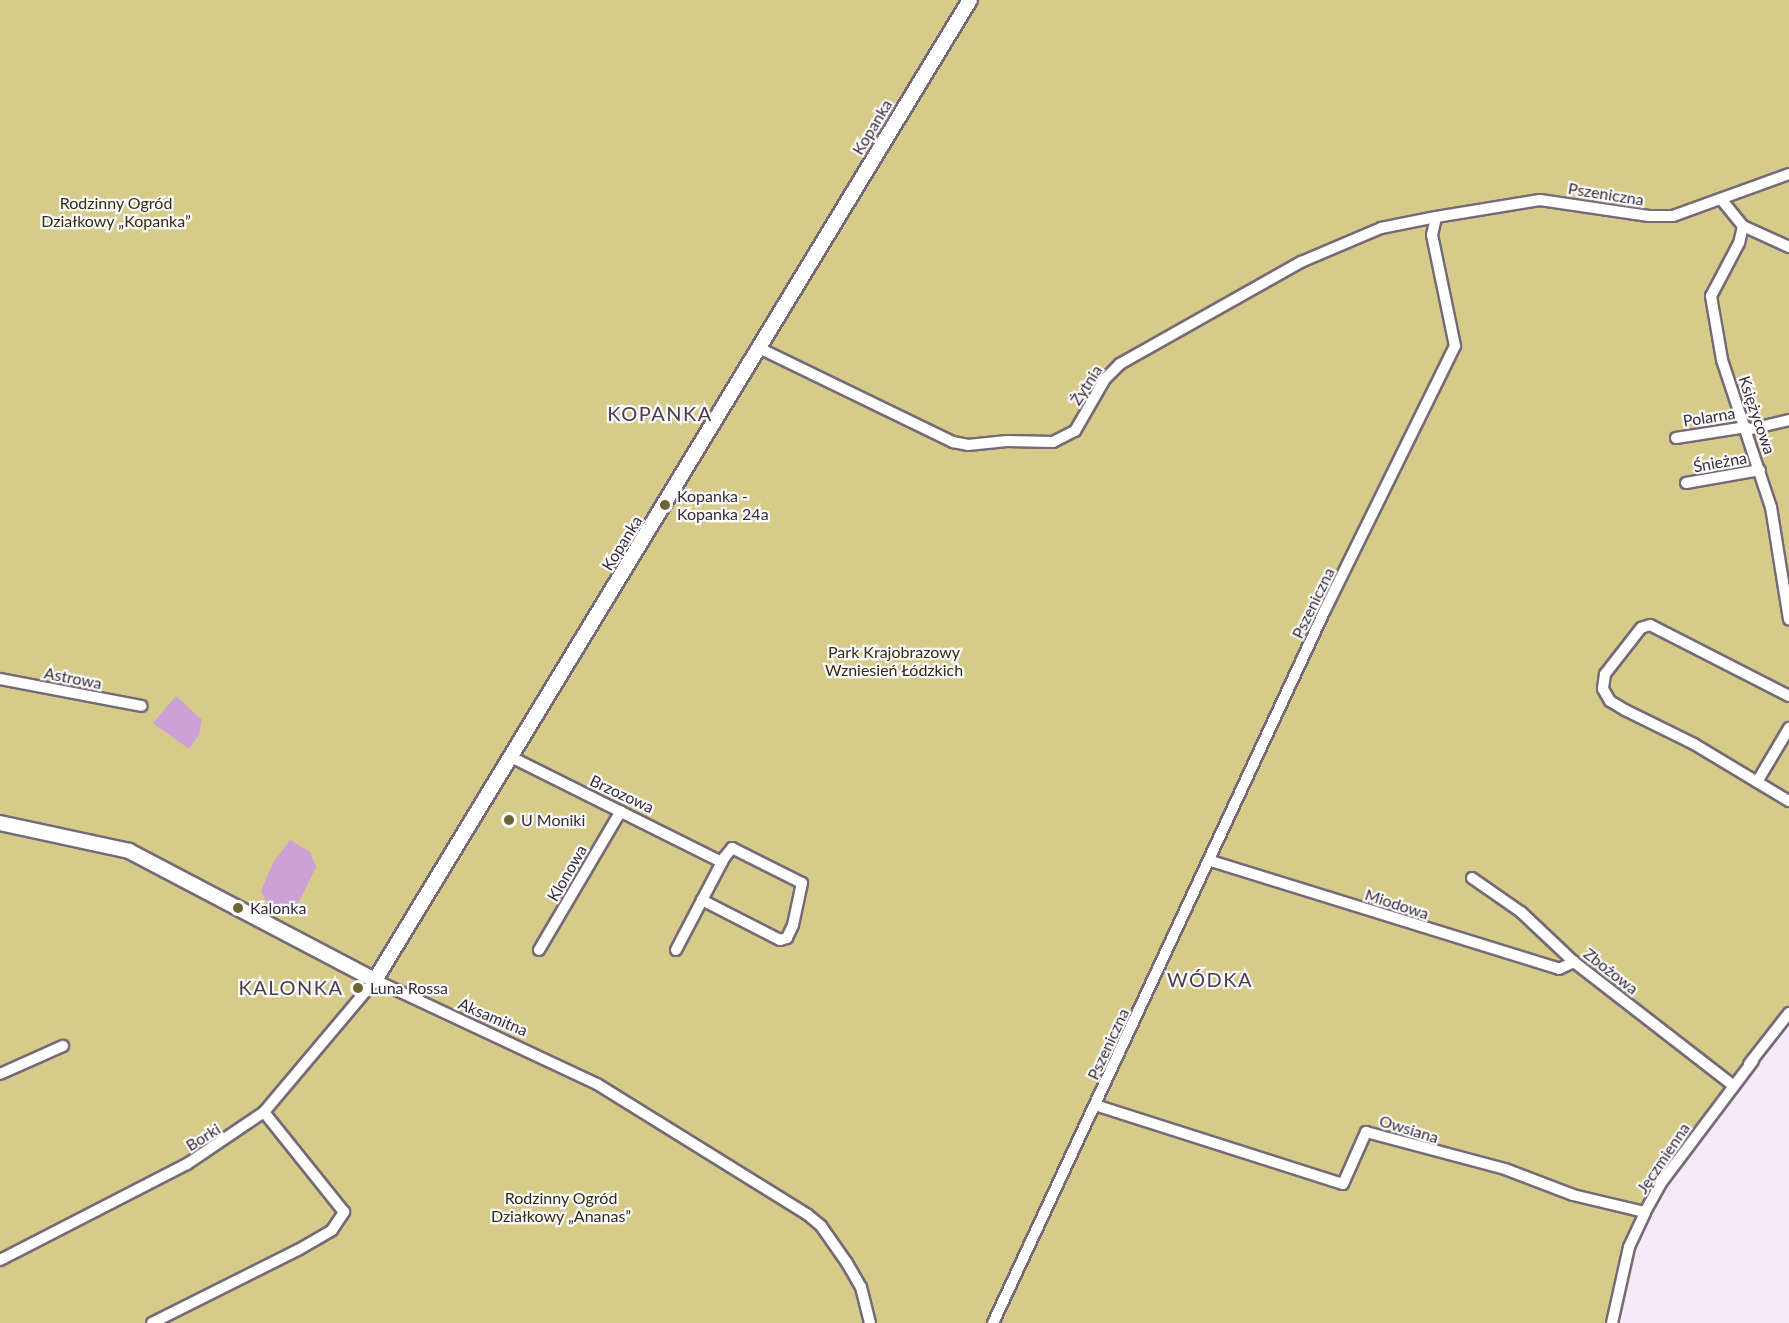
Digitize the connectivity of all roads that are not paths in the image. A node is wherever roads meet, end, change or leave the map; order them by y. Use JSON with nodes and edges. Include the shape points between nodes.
{"nodes":[{"id":1,"x":970,"y":0,"type":"edge"},
{"id":2,"x":1789,"y":174,"type":"edge"},
{"id":3,"x":1720,"y":199,"type":"junction"},
{"id":4,"x":1436,"y":217,"type":"junction"},
{"id":5,"x":1743,"y":226,"type":"junction"},
{"id":6,"x":1789,"y":247,"type":"edge"},
{"id":7,"x":759,"y":348,"type":"junction"},
{"id":8,"x":1789,"y":420,"type":"edge"},
{"id":9,"x":1747,"y":428,"type":"junction"},
{"id":10,"x":1677,"y":438,"type":"dead end"},
{"id":11,"x":1760,"y":470,"type":"junction"},
{"id":12,"x":1686,"y":483,"type":"dead end"},
{"id":13,"x":1789,"y":620,"type":"edge"},
{"id":14,"x":0,"y":679,"type":"edge"},
{"id":15,"x":1789,"y":696,"type":"edge"},
{"id":16,"x":141,"y":706,"type":"dead end"},
{"id":17,"x":1789,"y":728,"type":"edge"},
{"id":18,"x":509,"y":756,"type":"junction"},
{"id":19,"x":1757,"y":782,"type":"junction"},
{"id":20,"x":1789,"y":801,"type":"edge"},
{"id":21,"x":621,"y":811,"type":"junction"},
{"id":22,"x":0,"y":823,"type":"edge"},
{"id":23,"x":1211,"y":861,"type":"junction"},
{"id":24,"x":722,"y":862,"type":"junction"},
{"id":25,"x":1472,"y":878,"type":"dead end"},
{"id":26,"x":702,"y":900,"type":"junction"},
{"id":27,"x":539,"y":950,"type":"dead end"},
{"id":28,"x":676,"y":950,"type":"dead end"},
{"id":29,"x":1574,"y":962,"type":"junction"},
{"id":30,"x":375,"y":980,"type":"junction"},
{"id":31,"x":1789,"y":1012,"type":"edge"},
{"id":32,"x":63,"y":1046,"type":"dead end"},
{"id":33,"x":0,"y":1074,"type":"edge"},
{"id":34,"x":1734,"y":1086,"type":"junction"},
{"id":35,"x":1095,"y":1105,"type":"junction"},
{"id":36,"x":264,"y":1112,"type":"junction"},
{"id":37,"x":1645,"y":1212,"type":"junction"},
{"id":38,"x":0,"y":1260,"type":"edge"},
{"id":39,"x":152,"y":1323,"type":"edge"},
{"id":40,"x":870,"y":1323,"type":"edge"},
{"id":41,"x":993,"y":1323,"type":"edge"},
{"id":42,"x":1612,"y":1323,"type":"edge"}],
"edges":[{"from":1,"to":7,"type":"street","name":"Kopanka"},
{"from":2,"to":3,"type":"street","name":"Pszeniczna"},
{"from":3,"to":4,"type":"street","name":"Pszeniczna","via":[[1673,216],[1540,200]]},
{"from":3,"to":5,"type":"street"},
{"from":4,"to":7,"type":"street","name":"Żytnia","via":[[1381,228],[1301,262],[1120,364],[1105,379],[1075,431],[1053,442],[953,442]]},
{"from":4,"to":23,"type":"street","name":"Pszeniczna","via":[[1432,235],[1455,346],[1325,610]]},
{"from":5,"to":6,"type":"street"},
{"from":5,"to":9,"type":"street","name":"Księżycowa","via":[[1739,243],[1711,296],[1722,360]]},
{"from":7,"to":18,"type":"street","name":"Kopanka"},
{"from":8,"to":9,"type":"street","name":"Polarna"},
{"from":9,"to":10,"type":"street","name":"Polarna"},
{"from":9,"to":11,"type":"street","name":"Księżycowa"},
{"from":11,"to":12,"type":"street","name":"Śnieżna"},
{"from":11,"to":13,"type":"street","name":"Księżycowa","via":[[1771,507]]},
{"from":14,"to":16,"type":"street","name":"Astrowa"},
{"from":15,"to":19,"type":"street","via":[[1650,625],[1641,628],[1605,674],[1603,689],[1610,701]]},
{"from":17,"to":19,"type":"street"},
{"from":18,"to":21,"type":"street","name":"Brzozowa"},
{"from":18,"to":30,"type":"street","name":"Kopanka"},
{"from":19,"to":20,"type":"street"},
{"from":21,"to":24,"type":"street","name":"Brzozowa"},
{"from":21,"to":27,"type":"street","name":"Klonowa"},
{"from":22,"to":30,"type":"street","name":"Aksamitna","via":[[108,843],[129,851]]},
{"from":23,"to":29,"type":"street","name":"Miodowa","via":[[1559,969]]},
{"from":23,"to":35,"type":"street","name":"Pszeniczna"},
{"from":24,"to":26,"type":"street"},
{"from":24,"to":26,"type":"street","via":[[732,848],[802,883],[787,938],[771,937]]},
{"from":25,"to":29,"type":"street","name":"Zbożowa","via":[[1521,912]]},
{"from":26,"to":28,"type":"street"},
{"from":29,"to":34,"type":"street","name":"Zbożowa"},
{"from":30,"to":36,"type":"street","name":"Borki"},
{"from":30,"to":40,"type":"street","name":"Aksamitna","via":[[597,1084],[808,1215],[848,1263],[861,1287]]},
{"from":31,"to":34,"type":"street","name":"Jęczmienna","via":[[1753,1061],[1736,1076]]},
{"from":32,"to":33,"type":"street"},
{"from":34,"to":37,"type":"street","name":"Jęczmienna","via":[[1661,1183]]},
{"from":35,"to":37,"type":"street","name":"Owsiana","via":[[1343,1184],[1366,1131],[1505,1169],[1573,1195]]},
{"from":35,"to":41,"type":"street","name":"Pszeniczna"},
{"from":36,"to":38,"type":"street","name":"Borki","via":[[187,1164]]},
{"from":36,"to":39,"type":"street","via":[[344,1212],[332,1230],[298,1250]]},
{"from":37,"to":42,"type":"street","name":"Jęczmienna","via":[[1626,1258]]}]}
